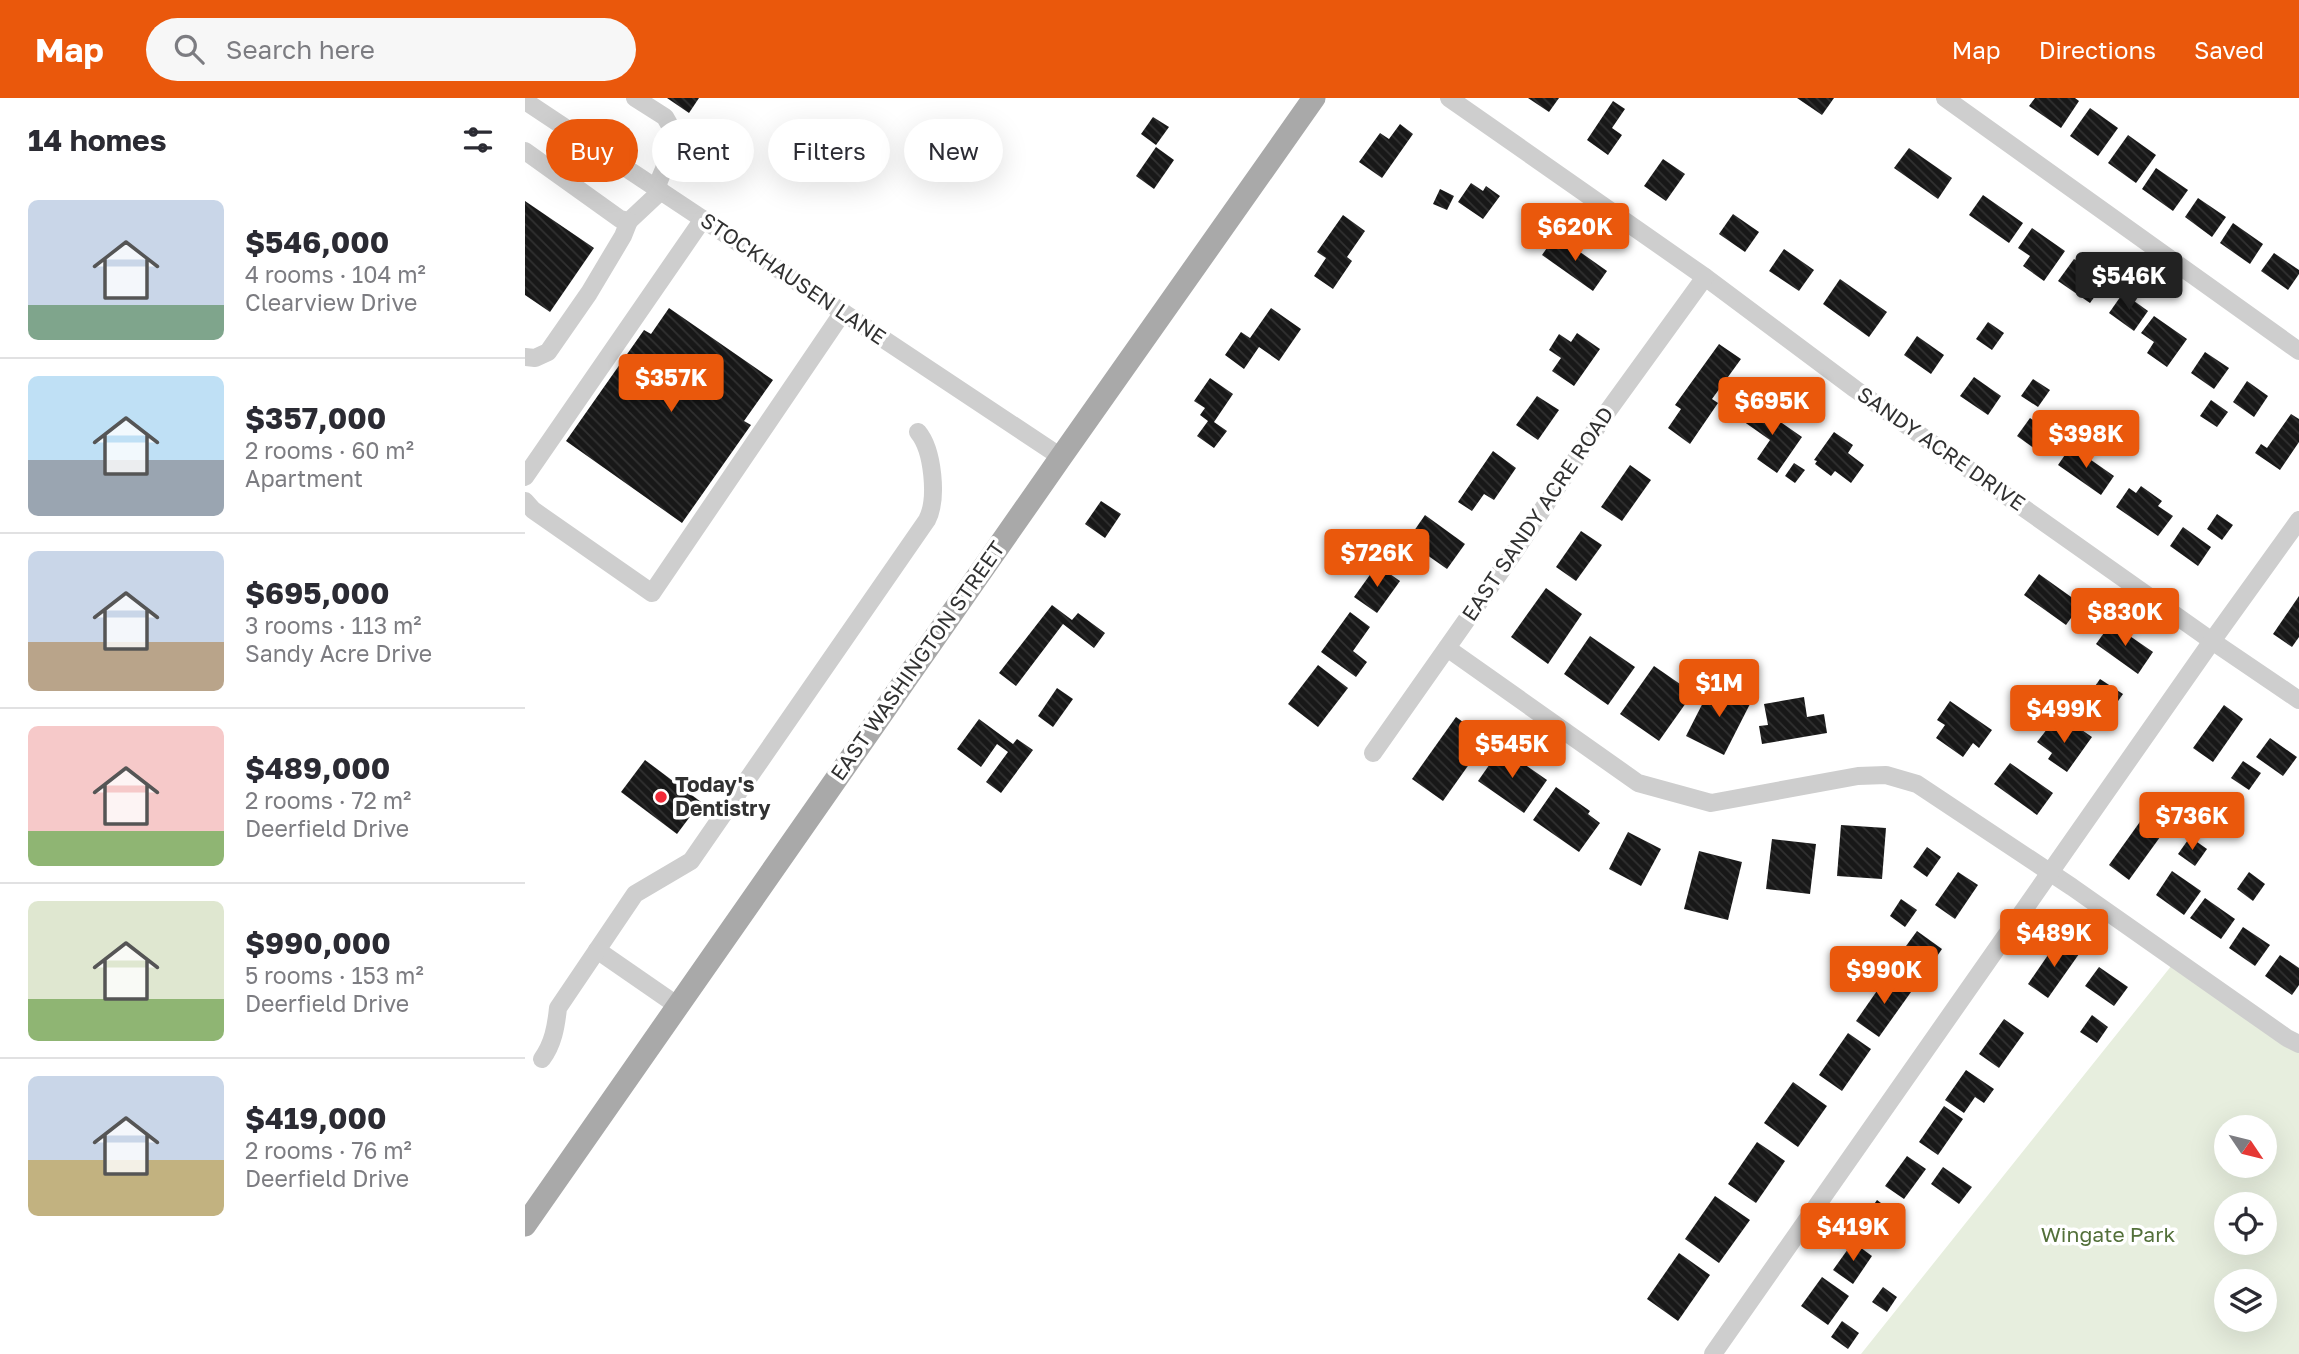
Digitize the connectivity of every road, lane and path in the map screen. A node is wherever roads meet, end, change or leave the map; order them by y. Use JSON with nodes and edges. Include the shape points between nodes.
{"nodes":[{"id":1,"x":635,"y":98,"type":"edge"},
{"id":2,"x":1314,"y":98,"type":"edge"},
{"id":3,"x":1449,"y":98,"type":"edge"},
{"id":4,"x":1945,"y":98,"type":"edge"},
{"id":5,"x":525,"y":101,"type":"edge"},
{"id":6,"x":525,"y":151,"type":"edge"},
{"id":7,"x":658,"y":189,"type":"junction"},
{"id":8,"x":703,"y":219,"type":"junction"},
{"id":9,"x":629,"y":221,"type":"junction"},
{"id":10,"x":1705,"y":277,"type":"junction"},
{"id":11,"x":843,"y":312,"type":"junction"},
{"id":12,"x":2299,"y":351,"type":"edge"},
{"id":13,"x":525,"y":357,"type":"edge"},
{"id":14,"x":918,"y":432,"type":"dead end"},
{"id":15,"x":1061,"y":457,"type":"junction"},
{"id":16,"x":525,"y":477,"type":"edge"},
{"id":17,"x":525,"y":501,"type":"edge"},
{"id":18,"x":2299,"y":520,"type":"edge"},
{"id":19,"x":2212,"y":641,"type":"junction"},
{"id":20,"x":1447,"y":648,"type":"junction"},
{"id":21,"x":2299,"y":700,"type":"edge"},
{"id":22,"x":1373,"y":752,"type":"dead end"},
{"id":23,"x":2051,"y":873,"type":"junction"},
{"id":24,"x":597,"y":950,"type":"junction"},
{"id":25,"x":678,"y":1006,"type":"junction"},
{"id":26,"x":2299,"y":1044,"type":"edge"},
{"id":27,"x":542,"y":1059,"type":"dead end"},
{"id":28,"x":525,"y":1225,"type":"edge"},
{"id":29,"x":1713,"y":1354,"type":"edge"}],
"edges":[{"from":1,"to":7,"type":"street","via":[[665,117],[677,138]]},
{"from":2,"to":15,"type":"main road","name":"EAST WASHINGTON STREET"},
{"from":3,"to":10,"type":"street","name":"SANDY ACRE DRIVE"},
{"from":4,"to":12,"type":"street"},
{"from":5,"to":7,"type":"street","name":"STOCKHAUSEN LANE"},
{"from":6,"to":9,"type":"street","via":[[619,219]]},
{"from":7,"to":8,"type":"street","name":"STOCKHAUSEN LANE"},
{"from":7,"to":9,"type":"street"},
{"from":8,"to":11,"type":"street","name":"STOCKHAUSEN LANE"},
{"from":8,"to":16,"type":"street"},
{"from":9,"to":13,"type":"street","via":[[589,293],[548,352]]},
{"from":10,"to":19,"type":"street","name":"SANDY ACRE DRIVE","via":[[1866,397]]},
{"from":10,"to":20,"type":"street","name":"EAST SANDY ACRE ROAD"},
{"from":11,"to":15,"type":"street","name":"STOCKHAUSEN LANE"},
{"from":11,"to":17,"type":"street","via":[[652,593]]},
{"from":14,"to":24,"type":"street","via":[[927,447],[934,500],[927,520],[691,861],[635,894]]},
{"from":15,"to":25,"type":"main road","name":"EAST WASHINGTON STREET"},
{"from":18,"to":19,"type":"street"},
{"from":19,"to":21,"type":"street","name":"SANDY ACRE DRIVE"},
{"from":19,"to":23,"type":"street"},
{"from":20,"to":22,"type":"street","name":"EAST SANDY ACRE ROAD"},
{"from":20,"to":23,"type":"street","via":[[1638,783],[1711,803],[1886,775],[1917,784]]},
{"from":23,"to":26,"type":"street"},
{"from":23,"to":29,"type":"street"},
{"from":24,"to":25,"type":"street"},
{"from":24,"to":27,"type":"street","via":[[558,1008],[555,1031]]},
{"from":25,"to":28,"type":"main road","name":"EAST WASHINGTON STREET"}]}
